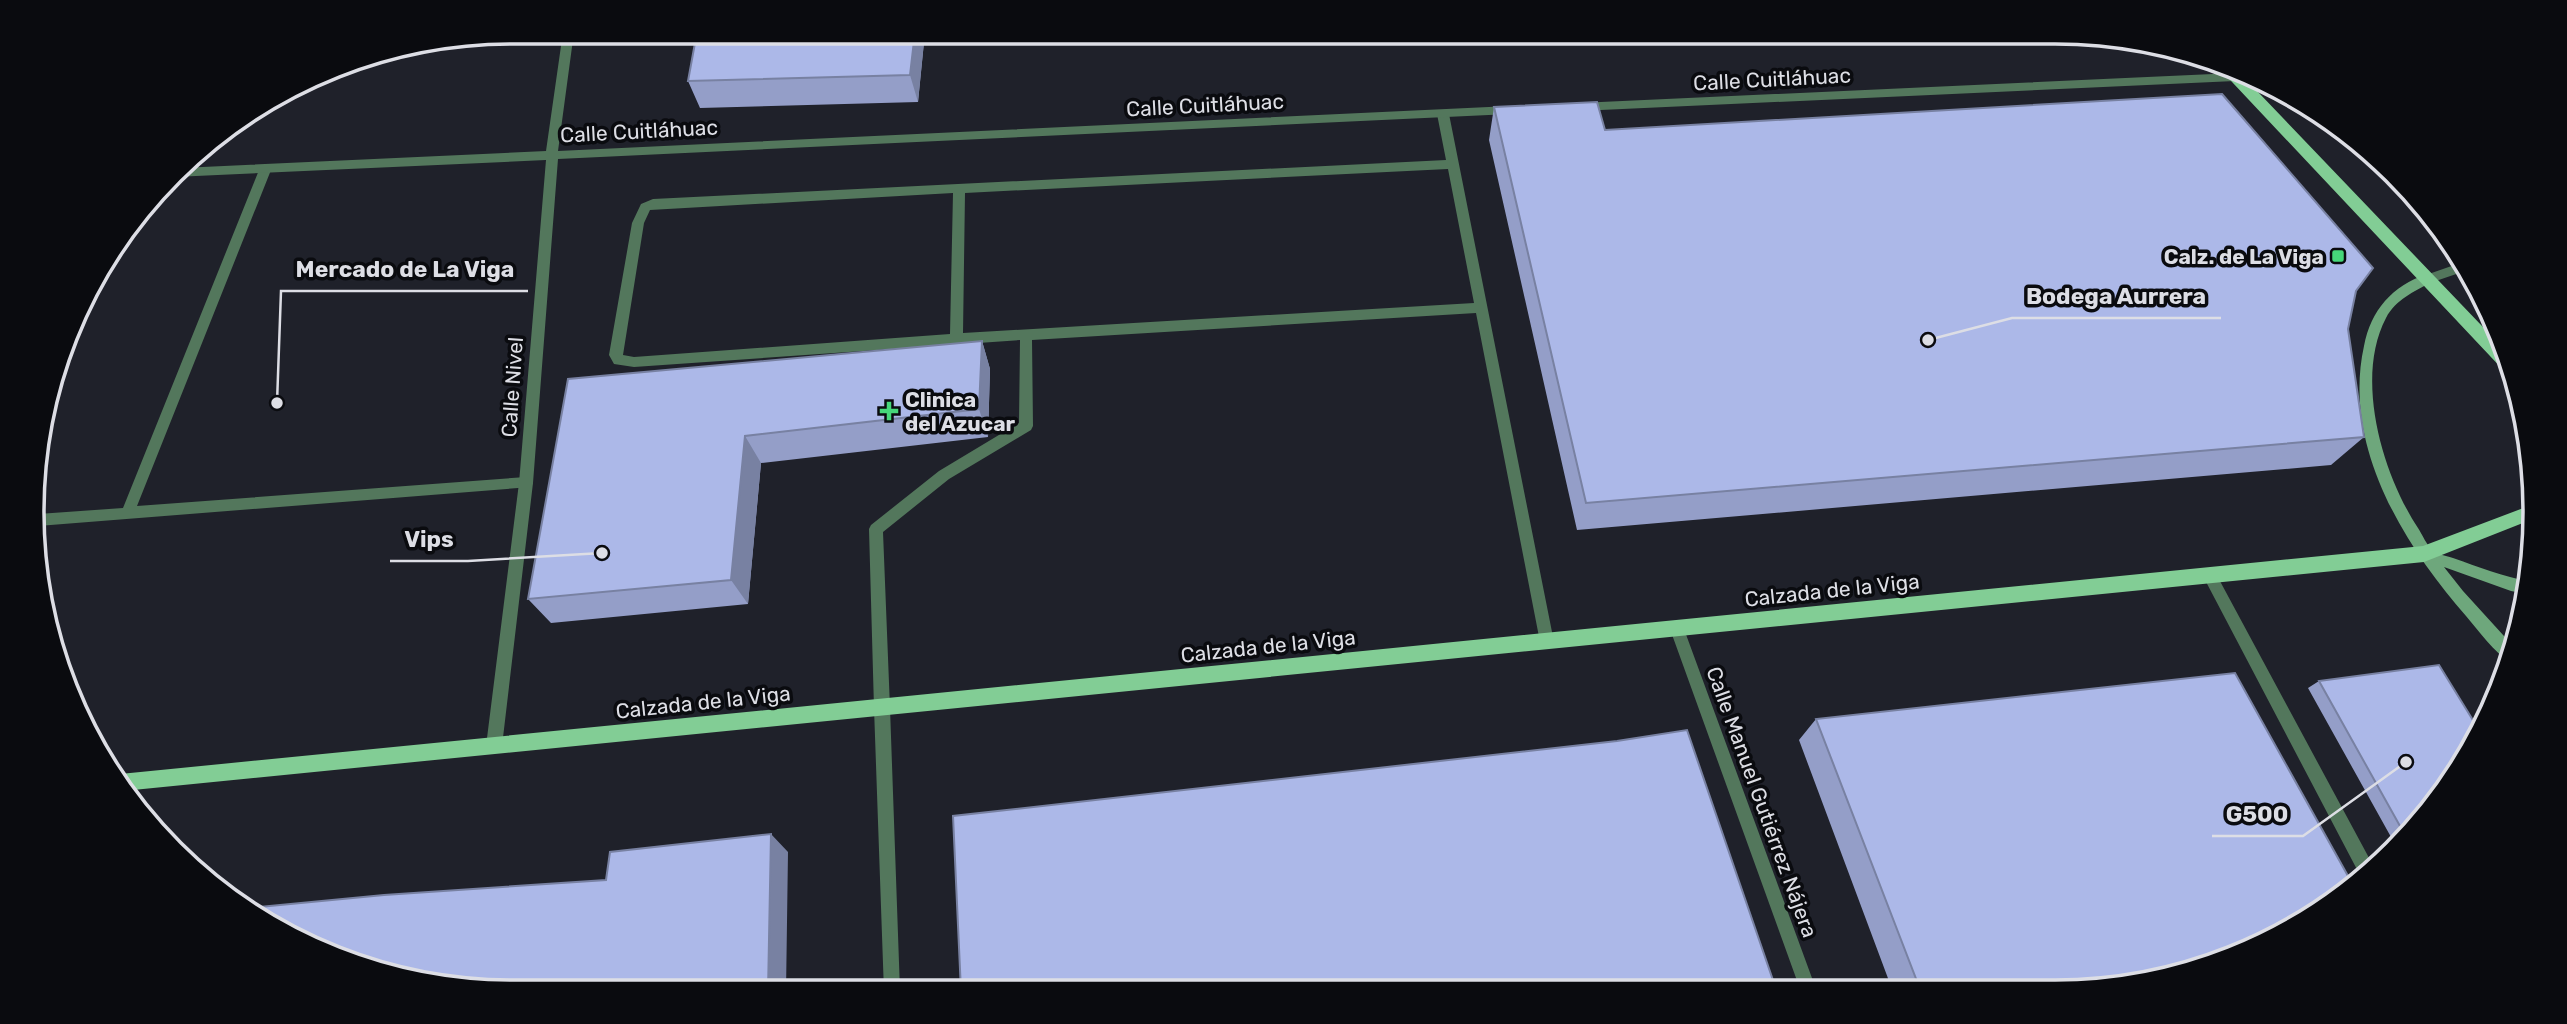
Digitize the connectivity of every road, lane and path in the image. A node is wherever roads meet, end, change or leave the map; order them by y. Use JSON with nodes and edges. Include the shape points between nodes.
{"nodes":[{"id":1,"x":566,"y":44,"type":"edge"},
{"id":2,"x":2229,"y":77,"type":"edge"},
{"id":3,"x":2239,"y":81,"type":"edge"},
{"id":4,"x":1568,"y":108,"type":"edge"},
{"id":5,"x":1526,"y":110,"type":"edge"},
{"id":6,"x":1443,"y":114,"type":"junction"},
{"id":7,"x":552,"y":154,"type":"junction"},
{"id":8,"x":1453,"y":164,"type":"junction"},
{"id":9,"x":265,"y":170,"type":"junction"},
{"id":10,"x":190,"y":173,"type":"edge"},
{"id":11,"x":959,"y":188,"type":"junction"},
{"id":12,"x":2455,"y":269,"type":"edge"},
{"id":13,"x":2427,"y":279,"type":"junction"},
{"id":14,"x":1480,"y":308,"type":"junction"},
{"id":15,"x":1026,"y":335,"type":"junction"},
{"id":16,"x":956,"y":339,"type":"junction"},
{"id":17,"x":2494,"y":349,"type":"edge"},
{"id":18,"x":526,"y":483,"type":"junction"},
{"id":19,"x":127,"y":514,"type":"junction"},
{"id":20,"x":2523,"y":515,"type":"edge"},
{"id":21,"x":44,"y":520,"type":"edge"},
{"id":22,"x":2424,"y":554,"type":"junction"},
{"id":23,"x":2208,"y":575,"type":"junction"},
{"id":24,"x":2517,"y":586,"type":"edge"},
{"id":25,"x":1676,"y":629,"type":"junction"},
{"id":26,"x":1547,"y":642,"type":"junction"},
{"id":27,"x":2503,"y":647,"type":"edge"},
{"id":28,"x":882,"y":708,"type":"junction"},
{"id":29,"x":494,"y":746,"type":"junction"},
{"id":30,"x":129,"y":781,"type":"edge"},
{"id":31,"x":2363,"y":865,"type":"edge"},
{"id":32,"x":892,"y":980,"type":"edge"},
{"id":33,"x":1805,"y":980,"type":"edge"}],
"edges":[{"from":1,"to":7,"type":"street","name":"Calle Nivel"},
{"from":2,"to":4,"type":"street","name":"Calle Cuitláhuac"},
{"from":3,"to":13,"type":"main road"},
{"from":5,"to":6,"type":"street","name":"Calle Cuitláhuac"},
{"from":6,"to":7,"type":"street","name":"Calle Cuitláhuac"},
{"from":6,"to":8,"type":"street"},
{"from":7,"to":9,"type":"street","name":"Calle Cuitláhuac"},
{"from":7,"to":18,"type":"street","name":"Calle Nivel"},
{"from":8,"to":11,"type":"street"},
{"from":8,"to":14,"type":"street"},
{"from":9,"to":10,"type":"street","name":"Calle Cuitláhuac"},
{"from":9,"to":19,"type":"street"},
{"from":11,"to":16,"type":"street"},
{"from":11,"to":16,"type":"street","via":[[653,204],[641,214],[615,347],[619,360],[626,362]]},
{"from":12,"to":13,"type":"street"},
{"from":13,"to":17,"type":"main road"},
{"from":13,"to":22,"type":"street","via":[[2391,301],[2370,338],[2364,386],[2375,456]]},
{"from":14,"to":15,"type":"street"},
{"from":14,"to":26,"type":"street"},
{"from":15,"to":16,"type":"street"},
{"from":15,"to":28,"type":"street","via":[[1026,426],[944,475],[876,529]]},
{"from":18,"to":19,"type":"street"},
{"from":18,"to":29,"type":"street","name":"Calle Nivel"},
{"from":19,"to":21,"type":"street"},
{"from":20,"to":22,"type":"main road","name":"Calzada de la Viga"},
{"from":22,"to":23,"type":"main road","name":"Calzada de la Viga"},
{"from":22,"to":24,"type":"street","name":"Calzada de la Viga"},
{"from":22,"to":27,"type":"street"},
{"from":23,"to":25,"type":"main road","name":"Calzada de la Viga"},
{"from":23,"to":31,"type":"street"},
{"from":25,"to":26,"type":"main road","name":"Calzada de la Viga"},
{"from":25,"to":33,"type":"street","name":"Calle Manuel Gutiérrez Nájera"},
{"from":26,"to":28,"type":"main road","name":"Calzada de la Viga"},
{"from":28,"to":29,"type":"main road","name":"Calzada de la Viga"},
{"from":28,"to":32,"type":"street"},
{"from":29,"to":30,"type":"main road","name":"Calzada de la Viga"}]}
